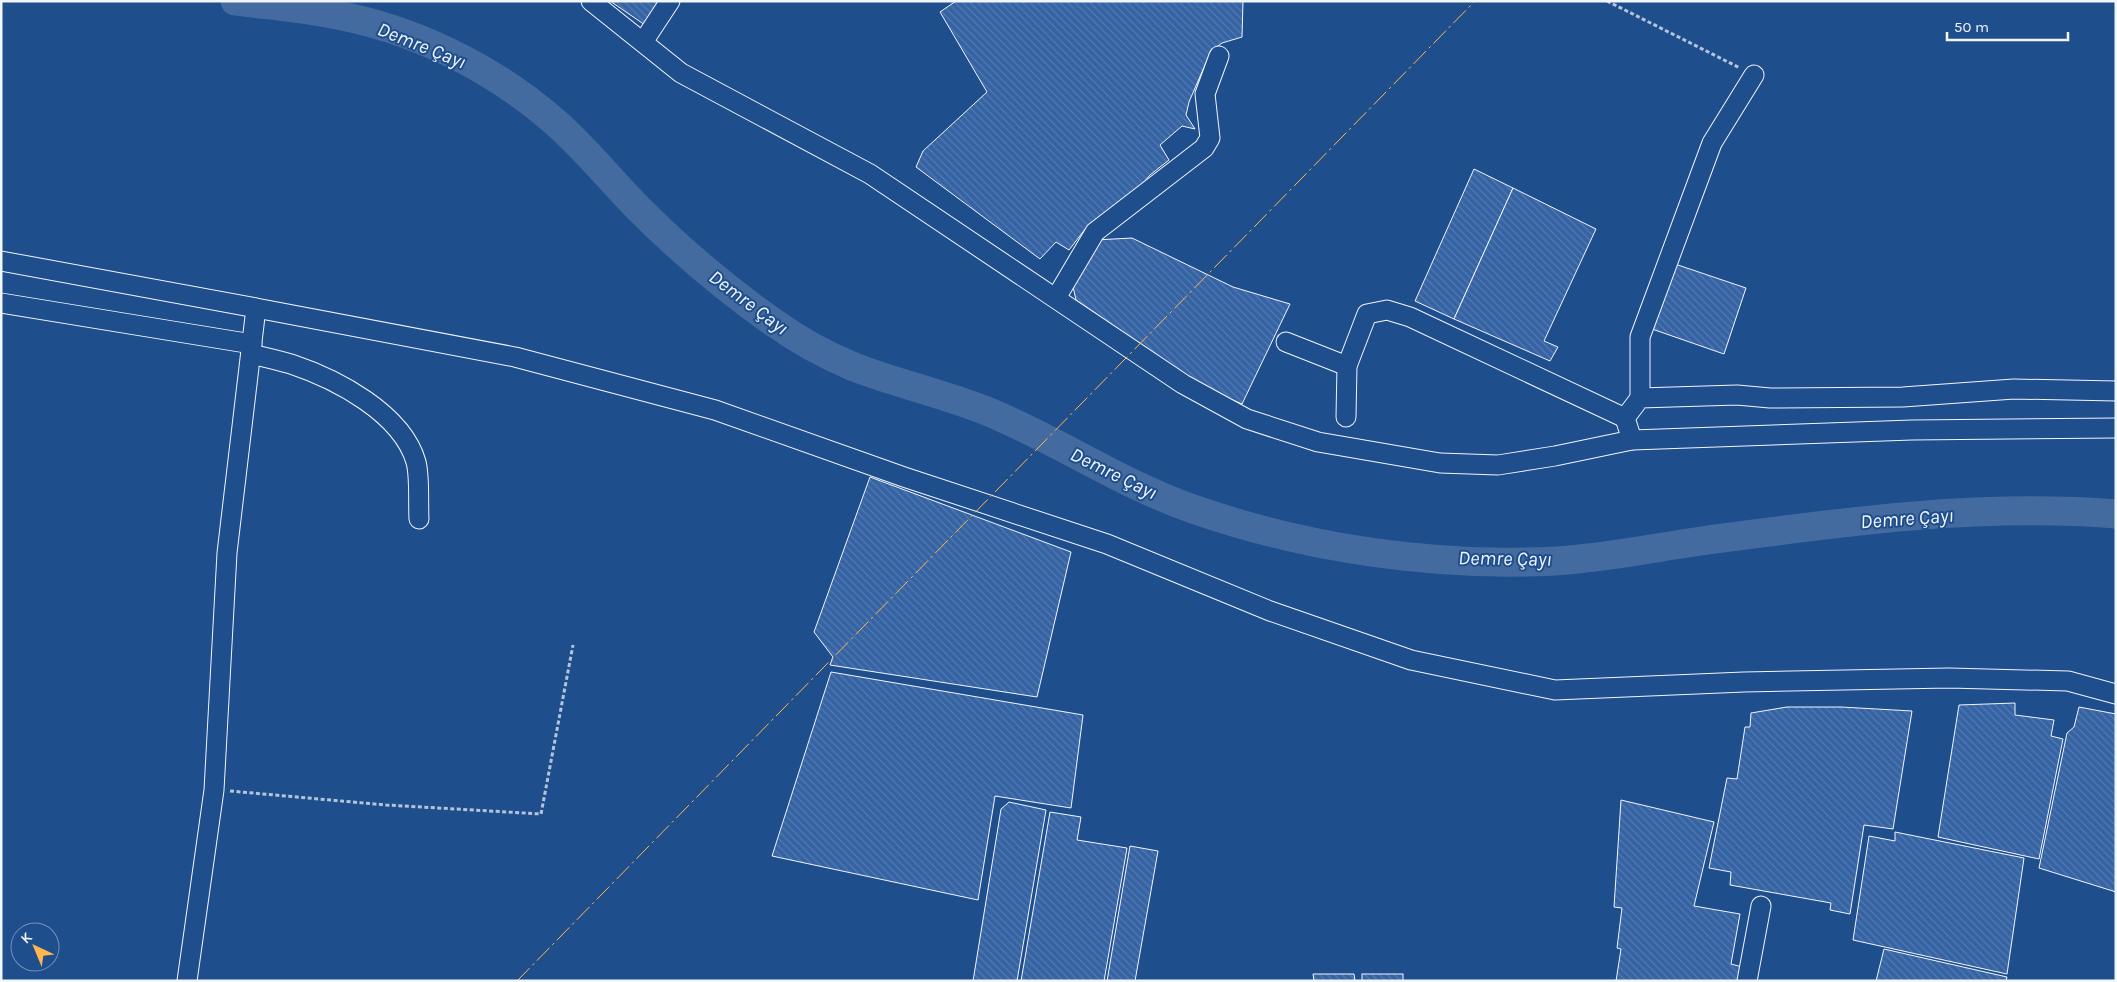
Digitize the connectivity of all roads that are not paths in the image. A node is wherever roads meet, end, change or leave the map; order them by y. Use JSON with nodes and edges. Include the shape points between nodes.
{"nodes":[{"id":1,"x":591,"y":1,"type":"edge"},
{"id":2,"x":670,"y":1,"type":"edge"},
{"id":3,"x":643,"y":42,"type":"junction"},
{"id":4,"x":1219,"y":56,"type":"dead end"},
{"id":5,"x":1754,"y":75,"type":"road end"},
{"id":6,"x":1,"y":261,"type":"edge"},
{"id":7,"x":1056,"y":298,"type":"junction"},
{"id":8,"x":1,"y":303,"type":"edge"},
{"id":9,"x":256,"y":308,"type":"junction"},
{"id":10,"x":1286,"y":342,"type":"dead end"},
{"id":11,"x":251,"y":349,"type":"junction"},
{"id":12,"x":1347,"y":366,"type":"junction"},
{"id":13,"x":2116,"y":391,"type":"edge"},
{"id":14,"x":1640,"y":398,"type":"junction"},
{"id":15,"x":1346,"y":416,"type":"dead end"},
{"id":16,"x":1625,"y":418,"type":"junction"},
{"id":17,"x":2116,"y":428,"type":"edge"},
{"id":18,"x":1632,"y":440,"type":"junction"},
{"id":19,"x":419,"y":519,"type":"dead end"},
{"id":20,"x":2116,"y":694,"type":"edge"},
{"id":21,"x":1761,"y":906,"type":"dead end"},
{"id":22,"x":187,"y":981,"type":"edge"},
{"id":23,"x":1747,"y":981,"type":"edge"}],
"edges":[{"from":1,"to":3,"type":"street"},
{"from":2,"to":3,"type":"street"},
{"from":3,"to":7,"type":"street","via":[[681,73],[870,174]]},
{"from":4,"to":7,"type":"street","via":[[1204,94],[1210,138],[1204,148],[1095,232]]},
{"from":5,"to":14,"type":"street","via":[[1712,144],[1640,337]]},
{"from":6,"to":9,"type":"street"},
{"from":7,"to":18,"type":"street","via":[[1183,384],[1239,415],[1318,442],[1440,462],[1498,465]]},
{"from":8,"to":11,"type":"street"},
{"from":9,"to":11,"type":"street"},
{"from":9,"to":20,"type":"street","via":[[515,357],[715,410],[1107,544],[1270,612],[1411,660],[1555,690],[1949,678],[2068,681]]},
{"from":10,"to":12,"type":"street"},
{"from":11,"to":19,"type":"street","via":[[343,386],[381,412],[407,441],[416,463]]},
{"from":11,"to":22,"type":"street","via":[[227,553],[214,790]]},
{"from":12,"to":15,"type":"street"},
{"from":12,"to":16,"type":"street","via":[[1367,314],[1387,310],[1410,317]]},
{"from":13,"to":14,"type":"street","via":[[2014,389],[1903,397]]},
{"from":14,"to":16,"type":"street"},
{"from":16,"to":18,"type":"street"},
{"from":17,"to":18,"type":"street","via":[[1912,430]]},
{"from":21,"to":23,"type":"street"}]}
